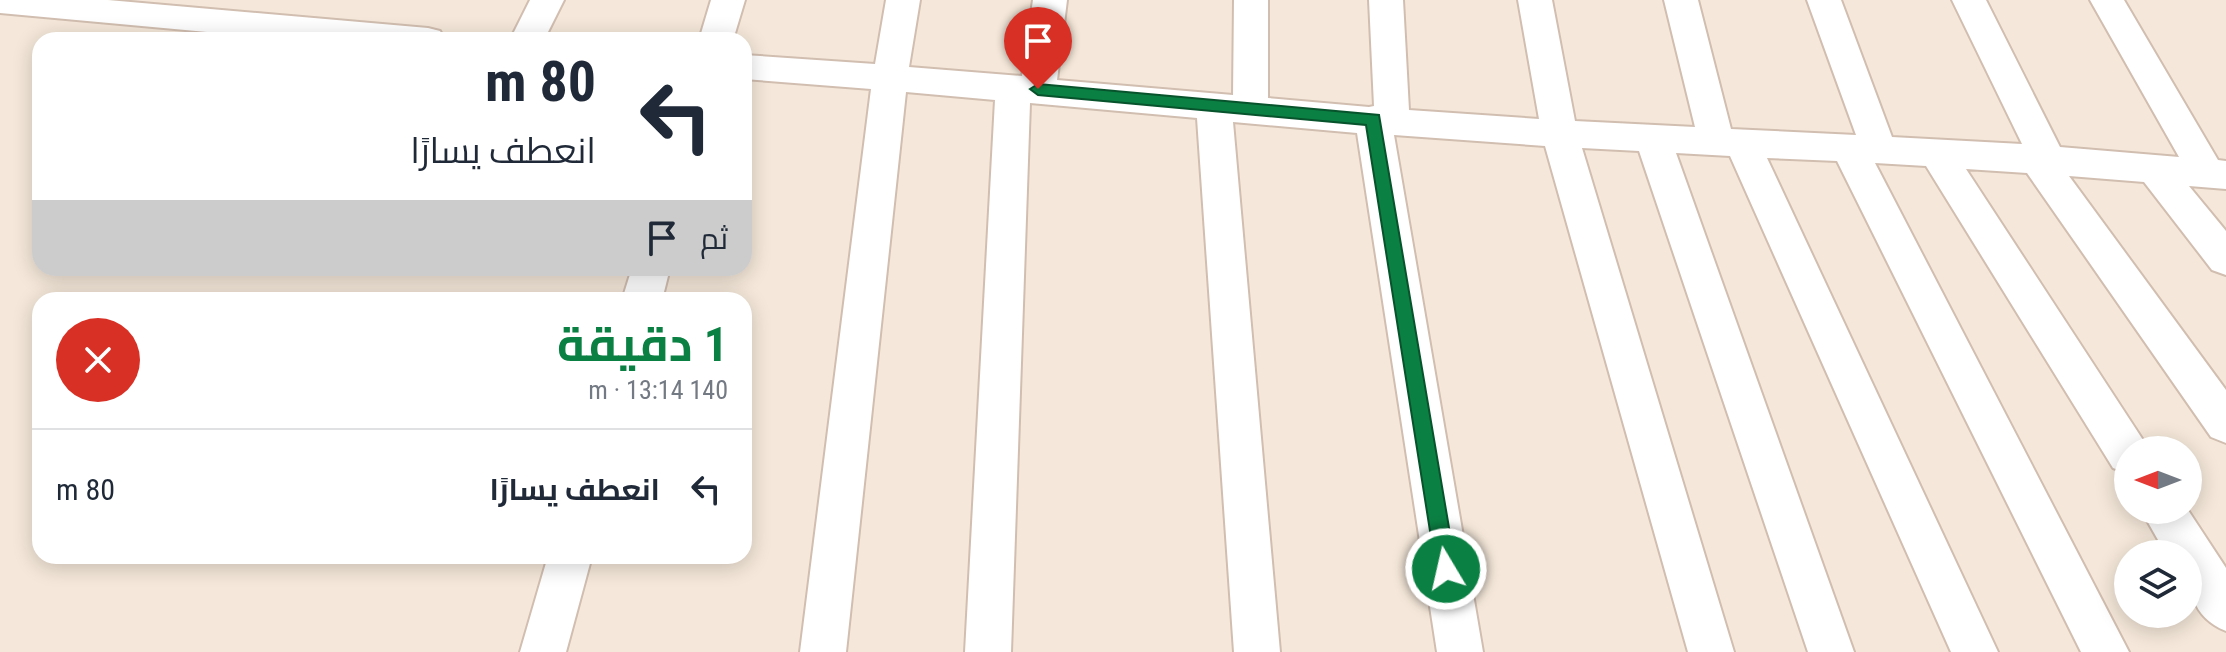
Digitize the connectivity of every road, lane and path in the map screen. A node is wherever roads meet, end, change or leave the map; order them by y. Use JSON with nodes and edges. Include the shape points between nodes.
{"nodes":[{"id":1,"x":547,"y":0,"type":"edge"},
{"id":2,"x":728,"y":0,"type":"edge"},
{"id":3,"x":903,"y":0,"type":"edge"},
{"id":4,"x":1050,"y":0,"type":"edge"},
{"id":5,"x":1251,"y":0,"type":"edge"},
{"id":6,"x":1386,"y":0,"type":"edge"},
{"id":7,"x":1535,"y":0,"type":"edge"},
{"id":8,"x":1681,"y":0,"type":"edge"},
{"id":9,"x":1824,"y":0,"type":"edge"},
{"id":10,"x":1969,"y":0,"type":"edge"},
{"id":11,"x":2107,"y":0,"type":"edge"},
{"id":12,"x":0,"y":2,"type":"edge"},
{"id":13,"x":223,"y":10,"type":"edge"},
{"id":14,"x":373,"y":32,"type":"edge"},
{"id":15,"x":531,"y":32,"type":"edge"},
{"id":16,"x":718,"y":32,"type":"edge"},
{"id":17,"x":752,"y":67,"type":"edge"},
{"id":18,"x":890,"y":76,"type":"junction"},
{"id":19,"x":1026,"y":88,"type":"junction"},
{"id":20,"x":1232,"y":107,"type":"junction"},
{"id":21,"x":1383,"y":120,"type":"junction"},
{"id":22,"x":1559,"y":131,"type":"junction"},
{"id":23,"x":1652,"y":136,"type":"junction"},
{"id":24,"x":1729,"y":141,"type":"junction"},
{"id":25,"x":1864,"y":148,"type":"junction"},
{"id":26,"x":1937,"y":153,"type":"junction"},
{"id":27,"x":2042,"y":160,"type":"junction"},
{"id":28,"x":2154,"y":168,"type":"junction"},
{"id":29,"x":2216,"y":174,"type":"edge"},
{"id":30,"x":2226,"y":259,"type":"edge"},
{"id":31,"x":2226,"y":424,"type":"edge"},
{"id":32,"x":2117,"y":436,"type":"edge"},
{"id":33,"x":2172,"y":524,"type":"edge"},
{"id":34,"x":568,"y":564,"type":"edge"},
{"id":35,"x":2226,"y":609,"type":"edge"},
{"id":36,"x":543,"y":652,"type":"edge"},
{"id":37,"x":823,"y":652,"type":"edge"},
{"id":38,"x":988,"y":652,"type":"edge"},
{"id":39,"x":1257,"y":652,"type":"edge"},
{"id":40,"x":1460,"y":652,"type":"edge"},
{"id":41,"x":1711,"y":652,"type":"edge"},
{"id":42,"x":1831,"y":652,"type":"edge"},
{"id":43,"x":1975,"y":652,"type":"edge"},
{"id":44,"x":2106,"y":652,"type":"edge"}],
"edges":[{"from":1,"to":15,"type":"street"},
{"from":2,"to":16,"type":"street"},
{"from":3,"to":18,"type":"street"},
{"from":4,"to":19,"type":"street"},
{"from":5,"to":20,"type":"street"},
{"from":6,"to":21,"type":"street"},
{"from":7,"to":22,"type":"street"},
{"from":8,"to":24,"type":"street"},
{"from":9,"to":25,"type":"street"},
{"from":10,"to":27,"type":"street"},
{"from":11,"to":29,"type":"street"},
{"from":12,"to":13,"type":"street"},
{"from":13,"to":14,"type":"street"},
{"from":17,"to":18,"type":"street"},
{"from":18,"to":19,"type":"street"},
{"from":18,"to":37,"type":"street"},
{"from":19,"to":20,"type":"street"},
{"from":19,"to":38,"type":"street"},
{"from":20,"to":21,"type":"street"},
{"from":20,"to":39,"type":"street"},
{"from":21,"to":22,"type":"street"},
{"from":21,"to":40,"type":"street"},
{"from":22,"to":23,"type":"street"},
{"from":22,"to":41,"type":"street"},
{"from":23,"to":24,"type":"street"},
{"from":23,"to":42,"type":"street"},
{"from":24,"to":25,"type":"street"},
{"from":24,"to":43,"type":"street"},
{"from":25,"to":26,"type":"street"},
{"from":25,"to":44,"type":"street"},
{"from":26,"to":27,"type":"street"},
{"from":26,"to":32,"type":"street"},
{"from":27,"to":28,"type":"street"},
{"from":27,"to":31,"type":"street"},
{"from":28,"to":29,"type":"street"},
{"from":28,"to":30,"type":"street"},
{"from":33,"to":35,"type":"street"},
{"from":34,"to":36,"type":"street"}]}
